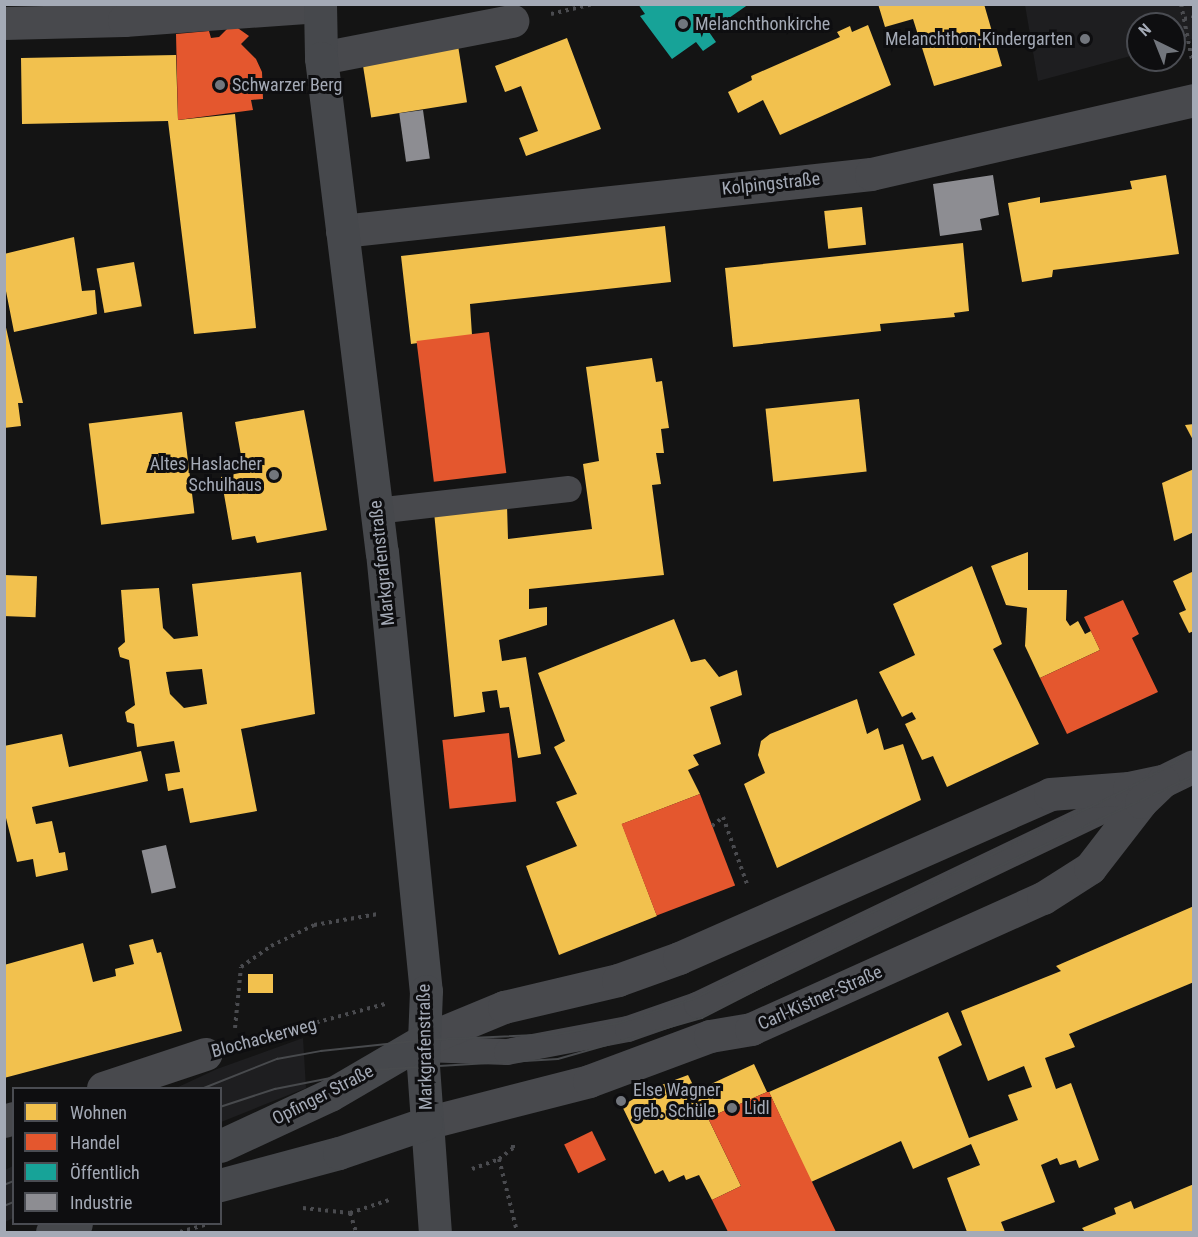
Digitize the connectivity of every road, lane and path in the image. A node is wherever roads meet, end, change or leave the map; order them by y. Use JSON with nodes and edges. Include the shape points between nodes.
{"nodes":[{"id":1,"x":320,"y":5,"type":"edge"},
{"id":2,"x":512,"y":21,"type":"dead end"},
{"id":3,"x":4,"y":22,"type":"edge"},
{"id":4,"x":1186,"y":29,"type":"edge"},
{"id":5,"x":321,"y":58,"type":"junction"},
{"id":6,"x":1194,"y":69,"type":"edge"},
{"id":7,"x":1194,"y":100,"type":"edge"},
{"id":8,"x":342,"y":231,"type":"junction"},
{"id":9,"x":569,"y":489,"type":"dead end"},
{"id":10,"x":376,"y":511,"type":"junction"},
{"id":11,"x":1194,"y":766,"type":"edge"},
{"id":12,"x":1163,"y":781,"type":"junction"},
{"id":13,"x":712,"y":826,"type":"dead end"},
{"id":14,"x":417,"y":906,"type":"junction"},
{"id":15,"x":760,"y":921,"type":"junction"},
{"id":16,"x":426,"y":992,"type":"junction"},
{"id":17,"x":424,"y":1045,"type":"junction"},
{"id":18,"x":216,"y":1050,"type":"junction"},
{"id":19,"x":109,"y":1087,"type":"edge"},
{"id":20,"x":426,"y":1123,"type":"junction"},
{"id":21,"x":222,"y":1145,"type":"edge"},
{"id":22,"x":499,"y":1159,"type":"dead end"},
{"id":23,"x":222,"y":1184,"type":"edge"},
{"id":24,"x":350,"y":1213,"type":"dead end"},
{"id":25,"x":72,"y":1225,"type":"edge"},
{"id":26,"x":207,"y":1225,"type":"edge"},
{"id":27,"x":52,"y":1233,"type":"edge"},
{"id":28,"x":180,"y":1233,"type":"edge"},
{"id":29,"x":356,"y":1233,"type":"edge"},
{"id":30,"x":435,"y":1233,"type":"edge"},
{"id":31,"x":517,"y":1233,"type":"edge"}],
"edges":[{"from":1,"to":3,"type":"street","via":[[124,20]]},
{"from":1,"to":5,"type":"street","name":"Markgrafenstraße"},
{"from":2,"to":5,"type":"street"},
{"from":4,"to":6,"type":"path"},
{"from":5,"to":8,"type":"street","name":"Markgrafenstraße"},
{"from":7,"to":8,"type":"street","name":"Kolpingstraße","via":[[871,174]]},
{"from":8,"to":10,"type":"street","name":"Markgrafenstraße"},
{"from":9,"to":10,"type":"lane"},
{"from":10,"to":14,"type":"street","name":"Markgrafenstraße"},
{"from":11,"to":12,"type":"street","name":"Carl-Kistner-Straße"},
{"from":12,"to":15,"type":"street","name":"Carl-Kistner-Straße","via":[[1129,788],[1050,794]]},
{"from":12,"to":17,"type":"lane","via":[[697,1005],[628,1029],[507,1052]]},
{"from":12,"to":20,"type":"street","name":"Carl-Kistner-Straße","via":[[1141,802],[1090,868],[1043,898],[751,1029],[710,1036],[589,1081]]},
{"from":13,"to":15,"type":"path","via":[[723,817]]},
{"from":14,"to":16,"type":"street","name":"Markgrafenstraße"},
{"from":14,"to":18,"type":"path","via":[[314,925],[271,946],[241,967],[238,1021]]},
{"from":15,"to":17,"type":"street","name":"Carl-Kistner-Straße","via":[[618,980],[504,1007]]},
{"from":16,"to":17,"type":"street","name":"Markgrafenstraße"},
{"from":16,"to":18,"type":"path","name":"Blochackerweg"},
{"from":17,"to":20,"type":"street","name":"Markgrafenstraße"},
{"from":17,"to":21,"type":"street","name":"Opfinger Straße","via":[[330,1095]]},
{"from":18,"to":19,"type":"street","name":"Blochackerweg"},
{"from":20,"to":23,"type":"street","via":[[339,1153]]},
{"from":20,"to":30,"type":"street","name":"Markgrafenstraße"},
{"from":22,"to":31,"type":"path"},
{"from":24,"to":29,"type":"path"},
{"from":25,"to":27,"type":"street"},
{"from":26,"to":28,"type":"path"}]}
